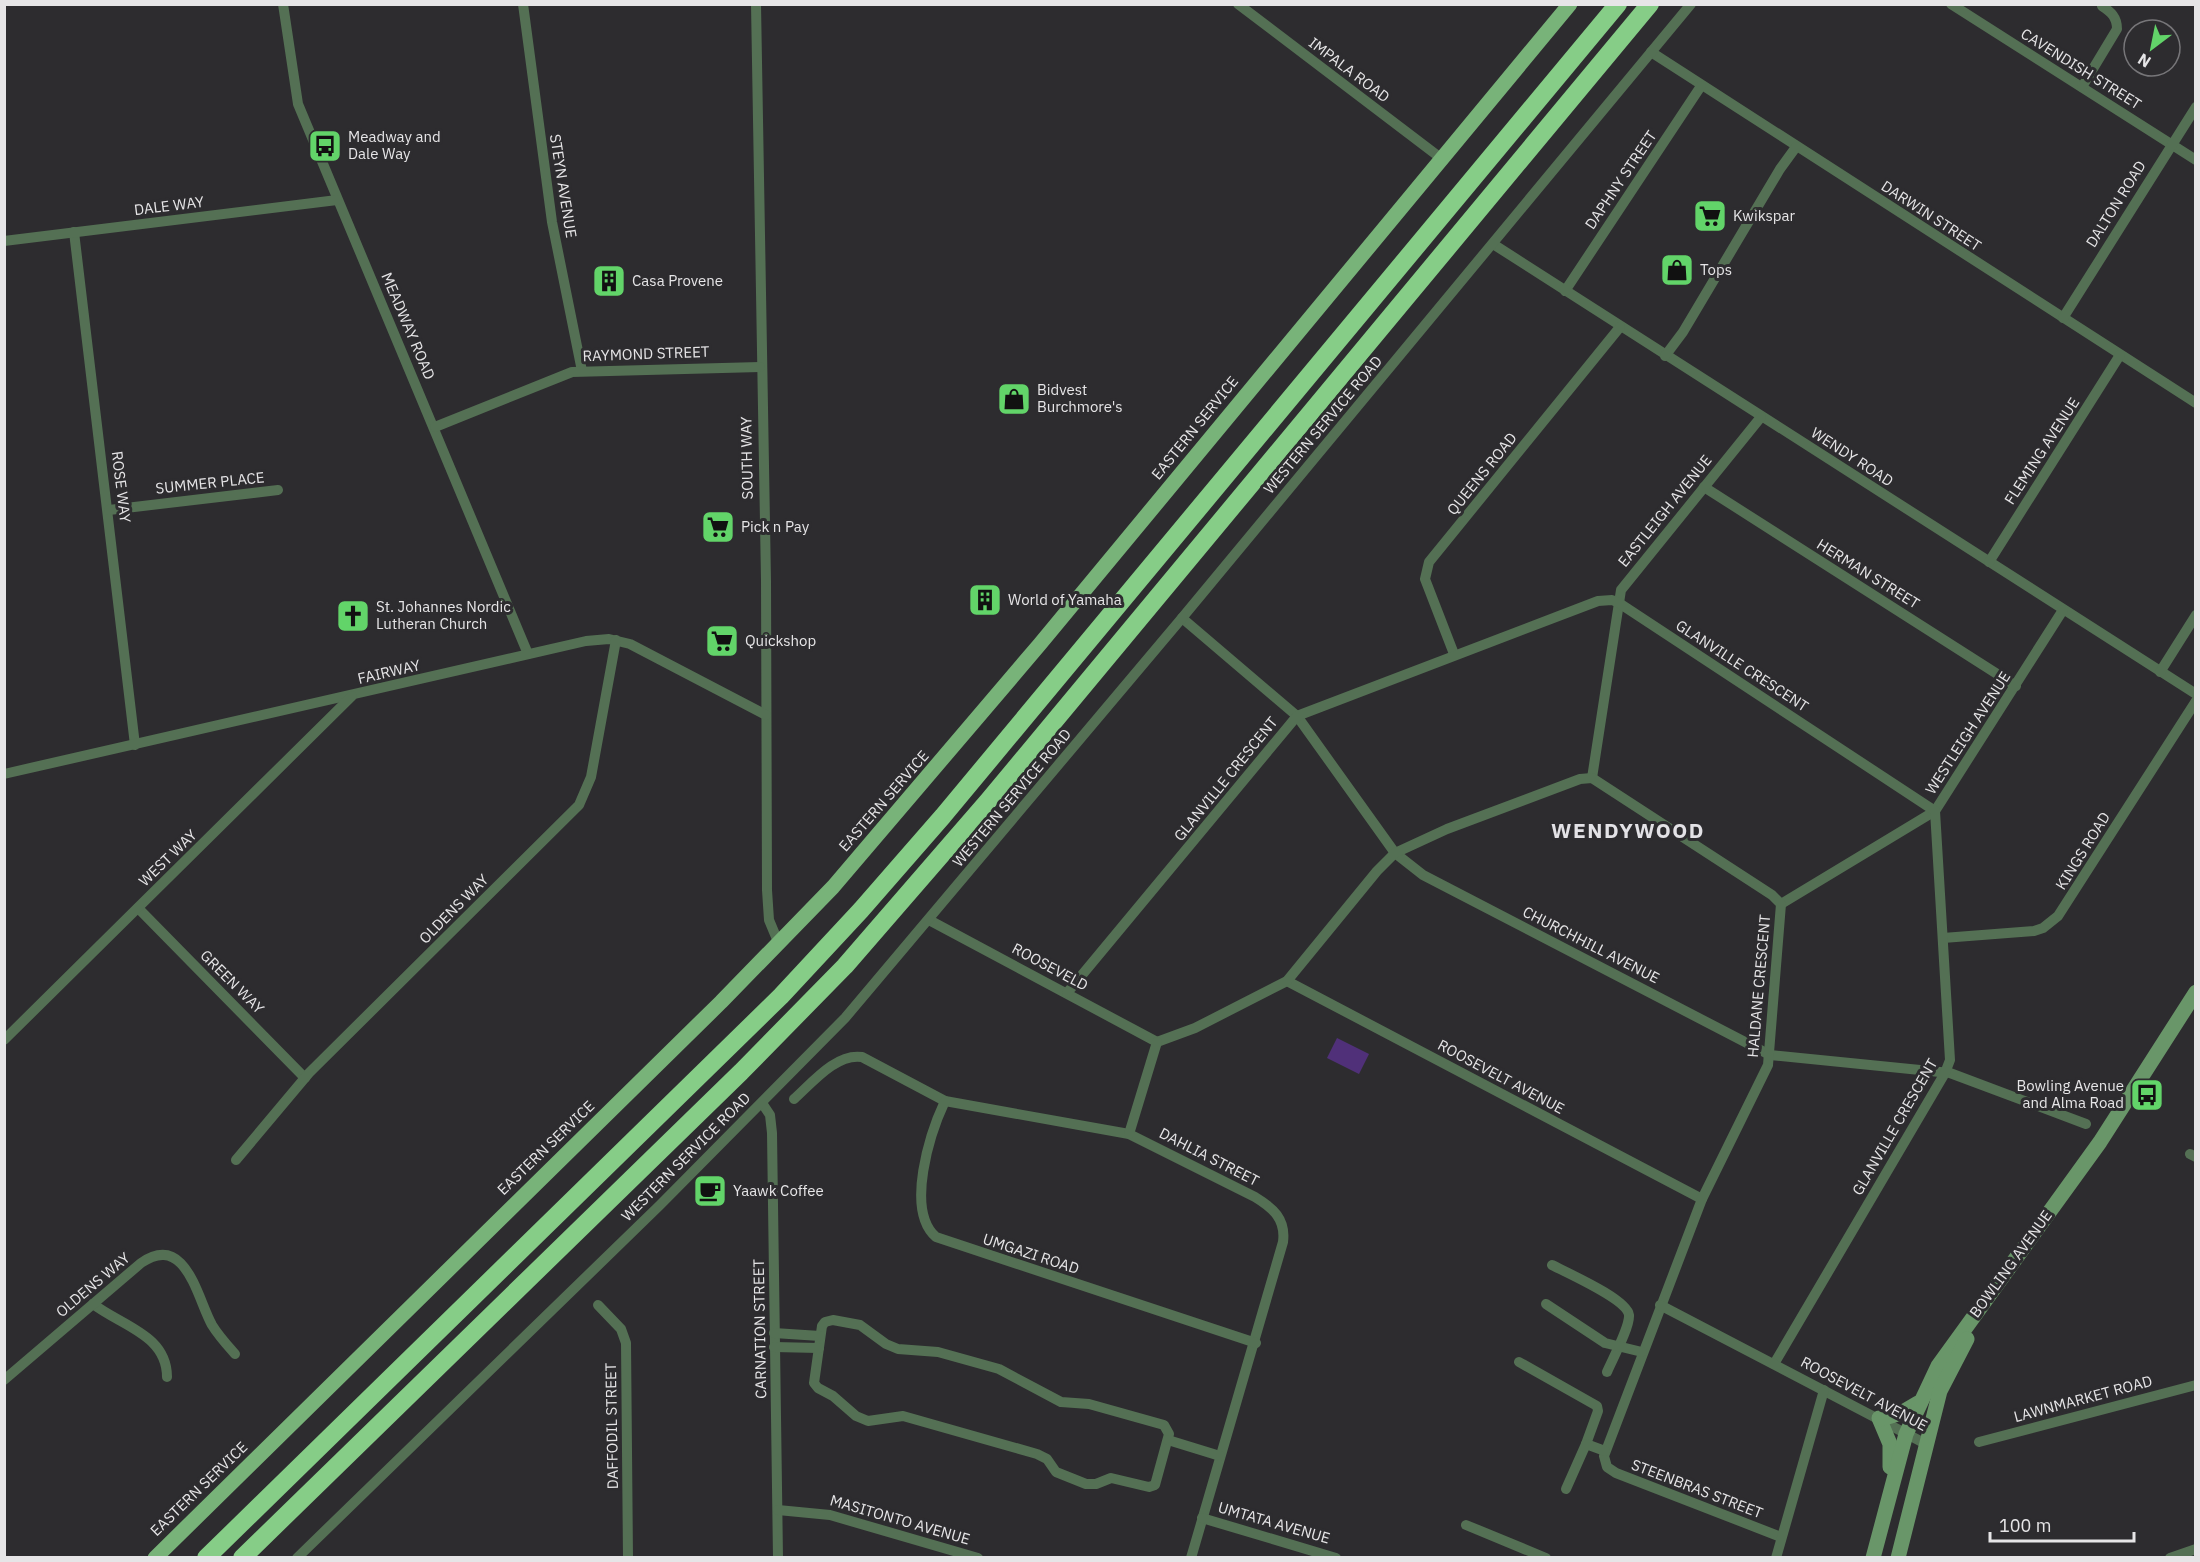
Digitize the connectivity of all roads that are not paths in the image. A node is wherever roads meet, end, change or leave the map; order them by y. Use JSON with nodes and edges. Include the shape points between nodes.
{"nodes":[{"id":1,"x":283,"y":4,"type":"edge"},
{"id":2,"x":523,"y":4,"type":"edge"},
{"id":3,"x":756,"y":4,"type":"edge"},
{"id":4,"x":1238,"y":4,"type":"edge"},
{"id":5,"x":1570,"y":4,"type":"edge"},
{"id":6,"x":1618,"y":4,"type":"edge"},
{"id":7,"x":1650,"y":4,"type":"edge"},
{"id":8,"x":1691,"y":4,"type":"edge"},
{"id":9,"x":1951,"y":4,"type":"edge"},
{"id":10,"x":2102,"y":6,"type":"edge"},
{"id":11,"x":1651,"y":52,"type":"junction"},
{"id":12,"x":1701,"y":86,"type":"junction"},
{"id":13,"x":2082,"y":87,"type":"junction"},
{"id":14,"x":2196,"y":107,"type":"edge"},
{"id":15,"x":2171,"y":144,"type":"junction"},
{"id":16,"x":1796,"y":147,"type":"junction"},
{"id":17,"x":1442,"y":159,"type":"junction"},
{"id":18,"x":2196,"y":160,"type":"edge"},
{"id":19,"x":336,"y":200,"type":"junction"},
{"id":20,"x":74,"y":232,"type":"junction"},
{"id":21,"x":4,"y":241,"type":"edge"},
{"id":22,"x":1492,"y":244,"type":"junction"},
{"id":23,"x":1565,"y":291,"type":"junction"},
{"id":24,"x":2063,"y":318,"type":"junction"},
{"id":25,"x":1620,"y":327,"type":"junction"},
{"id":26,"x":2120,"y":355,"type":"junction"},
{"id":27,"x":1665,"y":356,"type":"junction"},
{"id":28,"x":760,"y":367,"type":"junction"},
{"id":29,"x":582,"y":371,"type":"junction"},
{"id":30,"x":2196,"y":403,"type":"edge"},
{"id":31,"x":1761,"y":417,"type":"junction"},
{"id":32,"x":435,"y":427,"type":"junction"},
{"id":33,"x":1704,"y":487,"type":"junction"},
{"id":34,"x":279,"y":490,"type":"dead end"},
{"id":35,"x":109,"y":510,"type":"junction"},
{"id":36,"x":1989,"y":562,"type":"junction"},
{"id":37,"x":1618,"y":603,"type":"junction"},
{"id":38,"x":2063,"y":610,"type":"junction"},
{"id":39,"x":2196,"y":615,"type":"edge"},
{"id":40,"x":1182,"y":618,"type":"junction"},
{"id":41,"x":616,"y":640,"type":"junction"},
{"id":42,"x":528,"y":654,"type":"junction"},
{"id":43,"x":1454,"y":654,"type":"junction"},
{"id":44,"x":2160,"y":672,"type":"junction"},
{"id":45,"x":2016,"y":686,"type":"junction"},
{"id":46,"x":2196,"y":694,"type":"edge"},
{"id":47,"x":352,"y":696,"type":"junction"},
{"id":48,"x":2196,"y":701,"type":"edge"},
{"id":49,"x":766,"y":715,"type":"junction"},
{"id":50,"x":1297,"y":716,"type":"junction"},
{"id":51,"x":135,"y":745,"type":"junction"},
{"id":52,"x":4,"y":774,"type":"edge"},
{"id":53,"x":1592,"y":778,"type":"junction"},
{"id":54,"x":1935,"y":811,"type":"junction"},
{"id":55,"x":1395,"y":853,"type":"junction"},
{"id":56,"x":1781,"y":904,"type":"junction"},
{"id":57,"x":138,"y":908,"type":"junction"},
{"id":58,"x":929,"y":920,"type":"junction"},
{"id":59,"x":1943,"y":938,"type":"junction"},
{"id":60,"x":779,"y":944,"type":"junction"},
{"id":61,"x":1287,"y":981,"type":"junction"},
{"id":62,"x":2196,"y":992,"type":"edge"},
{"id":63,"x":1067,"y":993,"type":"junction"},
{"id":64,"x":2196,"y":1011,"type":"edge"},
{"id":65,"x":4,"y":1040,"type":"edge"},
{"id":66,"x":1157,"y":1042,"type":"junction"},
{"id":67,"x":1770,"y":1055,"type":"junction"},
{"id":68,"x":1945,"y":1072,"type":"junction"},
{"id":69,"x":305,"y":1078,"type":"junction"},
{"id":70,"x":794,"y":1099,"type":"dead end"},
{"id":71,"x":945,"y":1101,"type":"junction"},
{"id":72,"x":762,"y":1103,"type":"junction"},
{"id":73,"x":2086,"y":1124,"type":"dead end"},
{"id":74,"x":1129,"y":1134,"type":"junction"},
{"id":75,"x":236,"y":1160,"type":"dead end"},
{"id":76,"x":1701,"y":1199,"type":"junction"},
{"id":77,"x":1552,"y":1265,"type":"dead end"},
{"id":78,"x":93,"y":1304,"type":"junction"},
{"id":79,"x":1546,"y":1304,"type":"dead end"},
{"id":80,"x":598,"y":1305,"type":"dead end"},
{"id":81,"x":1660,"y":1305,"type":"junction"},
{"id":82,"x":774,"y":1333,"type":"junction"},
{"id":83,"x":820,"y":1336,"type":"junction"},
{"id":84,"x":1256,"y":1343,"type":"junction"},
{"id":85,"x":774,"y":1347,"type":"junction"},
{"id":86,"x":1617,"y":1347,"type":"junction"},
{"id":87,"x":819,"y":1348,"type":"junction"},
{"id":88,"x":1642,"y":1352,"type":"junction"},
{"id":89,"x":235,"y":1354,"type":"dead end"},
{"id":90,"x":1519,"y":1362,"type":"dead end"},
{"id":91,"x":1774,"y":1364,"type":"junction"},
{"id":92,"x":1607,"y":1372,"type":"dead end"},
{"id":93,"x":167,"y":1377,"type":"dead end"},
{"id":94,"x":4,"y":1380,"type":"edge"},
{"id":95,"x":2196,"y":1386,"type":"edge"},
{"id":96,"x":1824,"y":1390,"type":"junction"},
{"id":97,"x":1918,"y":1403,"type":"junction"},
{"id":98,"x":1880,"y":1418,"type":"junction"},
{"id":99,"x":1906,"y":1434,"type":"junction"},
{"id":100,"x":1168,"y":1440,"type":"junction"},
{"id":101,"x":1979,"y":1442,"type":"dead end"},
{"id":102,"x":1586,"y":1444,"type":"junction"},
{"id":103,"x":1926,"y":1444,"type":"junction"},
{"id":104,"x":1605,"y":1451,"type":"junction"},
{"id":105,"x":1220,"y":1456,"type":"junction"},
{"id":106,"x":1605,"y":1464,"type":"joint"},
{"id":107,"x":1891,"y":1482,"type":"junction"},
{"id":108,"x":1566,"y":1489,"type":"dead end"},
{"id":109,"x":778,"y":1510,"type":"junction"},
{"id":110,"x":1202,"y":1518,"type":"junction"},
{"id":111,"x":1466,"y":1525,"type":"dead end"},
{"id":112,"x":1781,"y":1537,"type":"junction"},
{"id":113,"x":2196,"y":1549,"type":"edge"},
{"id":114,"x":155,"y":1557,"type":"edge"},
{"id":115,"x":206,"y":1557,"type":"edge"},
{"id":116,"x":243,"y":1557,"type":"edge"},
{"id":117,"x":297,"y":1557,"type":"edge"},
{"id":118,"x":628,"y":1557,"type":"edge"},
{"id":119,"x":778,"y":1557,"type":"edge"},
{"id":120,"x":978,"y":1557,"type":"edge"},
{"id":121,"x":1191,"y":1557,"type":"edge"},
{"id":122,"x":1336,"y":1557,"type":"edge"},
{"id":123,"x":1546,"y":1557,"type":"edge"},
{"id":124,"x":1776,"y":1557,"type":"edge"},
{"id":125,"x":1873,"y":1557,"type":"edge"},
{"id":126,"x":1898,"y":1557,"type":"edge"},
{"id":127,"x":2170,"y":1557,"type":"edge"}],
"edges":[{"from":1,"to":19,"type":"street","name":"MEADWAY ROAD","via":[[295,95]]},
{"from":2,"to":29,"type":"street","name":"STEYN AVENUE","via":[[552,222]]},
{"from":3,"to":28,"type":"street","name":"SOUTH WAY"},
{"from":4,"to":17,"type":"street","name":"IMPALA ROAD"},
{"from":5,"to":17,"type":"main road","name":"EASTERN SERVICE"},
{"from":6,"to":115,"type":"highway","via":[[944,816],[861,910],[781,996]]},
{"from":7,"to":116,"type":"highway","via":[[873,934],[725,1088]]},
{"from":8,"to":11,"type":"street","name":"WESTERN SERVICE ROAD"},
{"from":9,"to":13,"type":"street","name":"CAVENDISH STREET"},
{"from":10,"to":13,"type":"street","via":[[2111,11],[2118,29]]},
{"from":11,"to":12,"type":"street","name":"DARWIN STREET"},
{"from":11,"to":22,"type":"street","name":"WESTERN SERVICE ROAD"},
{"from":12,"to":16,"type":"street","name":"DARWIN STREET"},
{"from":12,"to":23,"type":"street","name":"DAPHNY STREET"},
{"from":13,"to":15,"type":"street","name":"CAVENDISH STREET"},
{"from":14,"to":15,"type":"street","name":"DALTON ROAD"},
{"from":15,"to":18,"type":"street","name":"CAVENDISH STREET"},
{"from":15,"to":24,"type":"street","name":"DALTON ROAD"},
{"from":16,"to":24,"type":"street","name":"DARWIN STREET"},
{"from":16,"to":27,"type":"street"},
{"from":17,"to":60,"type":"main road","name":"EASTERN SERVICE","via":[[924,783]]},
{"from":19,"to":20,"type":"street","name":"DALE WAY"},
{"from":19,"to":32,"type":"street","name":"MEADWAY ROAD"},
{"from":20,"to":21,"type":"street","name":"DALE WAY"},
{"from":20,"to":35,"type":"street","name":"ROSE WAY"},
{"from":22,"to":23,"type":"street","name":"WENDY ROAD"},
{"from":22,"to":40,"type":"street","name":"WESTERN SERVICE ROAD"},
{"from":23,"to":25,"type":"street","name":"WENDY ROAD"},
{"from":24,"to":26,"type":"street","name":"DARWIN STREET"},
{"from":25,"to":27,"type":"street","name":"WENDY ROAD"},
{"from":25,"to":43,"type":"street","name":"QUEENS ROAD","via":[[1430,562],[1425,579]]},
{"from":26,"to":30,"type":"street","name":"DARWIN STREET"},
{"from":26,"to":36,"type":"street","name":"FLEMING AVENUE"},
{"from":27,"to":31,"type":"street","name":"WENDY ROAD"},
{"from":28,"to":29,"type":"street","name":"RAYMOND STREET"},
{"from":28,"to":49,"type":"street","name":"SOUTH WAY"},
{"from":29,"to":32,"type":"street","name":"RAYMOND STREET","via":[[558,376]]},
{"from":31,"to":33,"type":"street","name":"EASTLEIGH AVENUE"},
{"from":31,"to":36,"type":"street","name":"WENDY ROAD"},
{"from":32,"to":42,"type":"street","name":"MEADWAY ROAD"},
{"from":33,"to":37,"type":"street","name":"EASTLEIGH AVENUE","via":[[1632,575],[1621,590]]},
{"from":33,"to":45,"type":"street","name":"HERMAN STREET"},
{"from":34,"to":35,"type":"street","name":"SUMMER PLACE"},
{"from":35,"to":51,"type":"street","name":"ROSE WAY"},
{"from":36,"to":38,"type":"street","name":"WENDY ROAD"},
{"from":37,"to":43,"type":"street","name":"GLANVILLE CRESCENT","via":[[1598,601]]},
{"from":37,"to":53,"type":"street","name":"EASTLEIGH AVENUE"},
{"from":37,"to":54,"type":"street","name":"GLANVILLE CRESCENT"},
{"from":38,"to":44,"type":"street","name":"WENDY ROAD"},
{"from":38,"to":45,"type":"street","name":"WESTLEIGH AVENUE"},
{"from":39,"to":44,"type":"street"},
{"from":40,"to":50,"type":"street","name":"CHURCHHILL AVENUE"},
{"from":40,"to":58,"type":"street","name":"WESTERN SERVICE ROAD"},
{"from":41,"to":42,"type":"street","name":"FAIRWAY","via":[[586,641]]},
{"from":41,"to":49,"type":"street","name":"FAIRWAY"},
{"from":41,"to":69,"type":"street","name":"OLDENS WAY","via":[[591,777],[579,805]]},
{"from":42,"to":47,"type":"street","name":"FAIRWAY"},
{"from":43,"to":50,"type":"street","name":"GLANVILLE CRESCENT"},
{"from":44,"to":46,"type":"street","name":"WENDY ROAD"},
{"from":45,"to":54,"type":"street","name":"WESTLEIGH AVENUE"},
{"from":47,"to":51,"type":"street","name":"FAIRWAY"},
{"from":47,"to":57,"type":"street","name":"WEST WAY"},
{"from":48,"to":59,"type":"street","name":"KINGS ROAD","via":[[2058,916],[2034,931]]},
{"from":49,"to":60,"type":"street","name":"SOUTH WAY","via":[[768,908]]},
{"from":50,"to":55,"type":"street","name":"CHURCHHILL AVENUE"},
{"from":50,"to":63,"type":"street","name":"GLANVILLE CRESCENT"},
{"from":51,"to":52,"type":"street","name":"FAIRWAY"},
{"from":53,"to":55,"type":"street","via":[[1481,815]]},
{"from":53,"to":56,"type":"street","name":"HALDANE CRESCENT"},
{"from":54,"to":56,"type":"street","name":"WESTLEIGH AVENUE"},
{"from":54,"to":59,"type":"street","name":"GLANVILLE CRESCENT"},
{"from":55,"to":61,"type":"street"},
{"from":55,"to":67,"type":"street","name":"CHURCHHILL AVENUE","via":[[1423,875]]},
{"from":56,"to":67,"type":"street","name":"HALDANE CRESCENT"},
{"from":57,"to":65,"type":"street","name":"WEST WAY"},
{"from":57,"to":69,"type":"street","name":"GREEN WAY"},
{"from":58,"to":63,"type":"street","name":"ROOSEVELD"},
{"from":58,"to":72,"type":"street","name":"WESTERN SERVICE ROAD","via":[[838,1025]]},
{"from":59,"to":68,"type":"street","name":"GLANVILLE CRESCENT","via":[[1950,1052]]},
{"from":60,"to":114,"type":"main road","name":"EASTERN SERVICE"},
{"from":61,"to":66,"type":"street","via":[[1195,1028]]},
{"from":61,"to":76,"type":"street","name":"ROOSEVELT AVENUE"},
{"from":62,"to":97,"type":"main road","name":"BOWLING AVENUE","via":[[2116,1118],[1956,1338]]},
{"from":63,"to":66,"type":"street","name":"ROOSEVELD"},
{"from":64,"to":103,"type":"main road","name":"BOWLING AVENUE","via":[[1984,1312],[1946,1375]]},
{"from":66,"to":74,"type":"street"},
{"from":67,"to":68,"type":"street","name":"CHURCHHILL AVENUE"},
{"from":67,"to":76,"type":"street","name":"HALDANE CRESCENT","via":[[1760,1084]]},
{"from":68,"to":73,"type":"street","name":"CHURCHHILL AVENUE"},
{"from":68,"to":91,"type":"street","name":"GLANVILLE CRESCENT"},
{"from":69,"to":75,"type":"street","name":"OLDENS WAY"},
{"from":70,"to":71,"type":"street","name":"DAHLIA STREET","via":[[839,1061],[856,1056]]},
{"from":71,"to":74,"type":"street","name":"DAHLIA STREET"},
{"from":71,"to":84,"type":"street","name":"UMGAZI ROAD","via":[[929,1140],[924,1177],[923,1218],[936,1237]]},
{"from":72,"to":82,"type":"street","name":"CARNATION STREET","via":[[772,1125]]},
{"from":72,"to":117,"type":"street","name":"WESTERN SERVICE ROAD"},
{"from":74,"to":84,"type":"street","name":"DAHLIA STREET","via":[[1255,1197],[1279,1217],[1283,1242]]},
{"from":76,"to":81,"type":"street","name":"HALDANE CRESCENT"},
{"from":77,"to":86,"type":"street","via":[[1623,1304],[1629,1314]]},
{"from":78,"to":89,"type":"street","name":"OLDENS WAY","via":[[147,1259],[176,1259],[185,1266],[212,1324]]},
{"from":78,"to":93,"type":"street","via":[[154,1342],[167,1364]]},
{"from":78,"to":94,"type":"street","name":"OLDENS WAY"},
{"from":79,"to":86,"type":"street"},
{"from":80,"to":118,"type":"street","name":"DAFFODIL STREET","via":[[615,1321],[625,1338]]},
{"from":81,"to":88,"type":"street","name":"HALDANE CRESCENT"},
{"from":81,"to":91,"type":"street","name":"ROOSEVELT AVENUE"},
{"from":82,"to":83,"type":"street"},
{"from":82,"to":85,"type":"street","name":"CARNATION STREET"},
{"from":83,"to":87,"type":"street"},
{"from":83,"to":100,"type":"street","via":[[822,1325],[828,1320],[854,1322],[898,1349],[938,1352],[1006,1372],[1060,1402],[1089,1404],[1160,1424],[1168,1428]]},
{"from":84,"to":105,"type":"street","name":"DAHLIA STREET"},
{"from":85,"to":87,"type":"street"},
{"from":85,"to":109,"type":"street","name":"CARNATION STREET"},
{"from":86,"to":88,"type":"street"},
{"from":86,"to":92,"type":"street"},
{"from":87,"to":100,"type":"street","via":[[816,1386],[856,1416],[875,1421],[903,1416],[1037,1454],[1047,1459],[1056,1472],[1086,1484],[1113,1478],[1154,1487]]},
{"from":88,"to":104,"type":"street","name":"HALDANE CRESCENT"},
{"from":90,"to":102,"type":"street","via":[[1598,1406]]},
{"from":91,"to":96,"type":"street","name":"ROOSEVELT AVENUE"},
{"from":95,"to":101,"type":"street","name":"LAWNMARKET ROAD"},
{"from":96,"to":98,"type":"street","name":"ROOSEVELT AVENUE"},
{"from":96,"to":112,"type":"street"},
{"from":97,"to":98,"type":"main road","via":[[1901,1413]]},
{"from":97,"to":99,"type":"main road","name":"BOWLING AVENUE"},
{"from":98,"to":99,"type":"street","name":"ROOSEVELT AVENUE"},
{"from":98,"to":107,"type":"main road","via":[[1890,1444]]},
{"from":99,"to":103,"type":"street","name":"ROOSEVELT AVENUE"},
{"from":99,"to":107,"type":"main road","name":"BOWLING AVENUE"},
{"from":100,"to":105,"type":"street"},
{"from":102,"to":104,"type":"street"},
{"from":102,"to":108,"type":"street"},
{"from":103,"to":126,"type":"main road","name":"BOWLING AVENUE"},
{"from":104,"to":106,"type":"street","name":"HALDANE CRESCENT"},
{"from":105,"to":110,"type":"street","name":"DAHLIA STREET"},
{"from":106,"to":112,"type":"street","name":"STEENBRAS STREET","via":[[1616,1473]]},
{"from":107,"to":125,"type":"main road","name":"BOWLING AVENUE"},
{"from":109,"to":119,"type":"street","name":"CARNATION STREET"},
{"from":109,"to":120,"type":"street","name":"MASITONTO AVENUE","via":[[830,1515]]},
{"from":110,"to":121,"type":"street","name":"DAHLIA STREET"},
{"from":110,"to":122,"type":"street","name":"UMTATA AVENUE"},
{"from":111,"to":123,"type":"street"},
{"from":112,"to":124,"type":"street"},
{"from":113,"to":127,"type":"street"}]}
